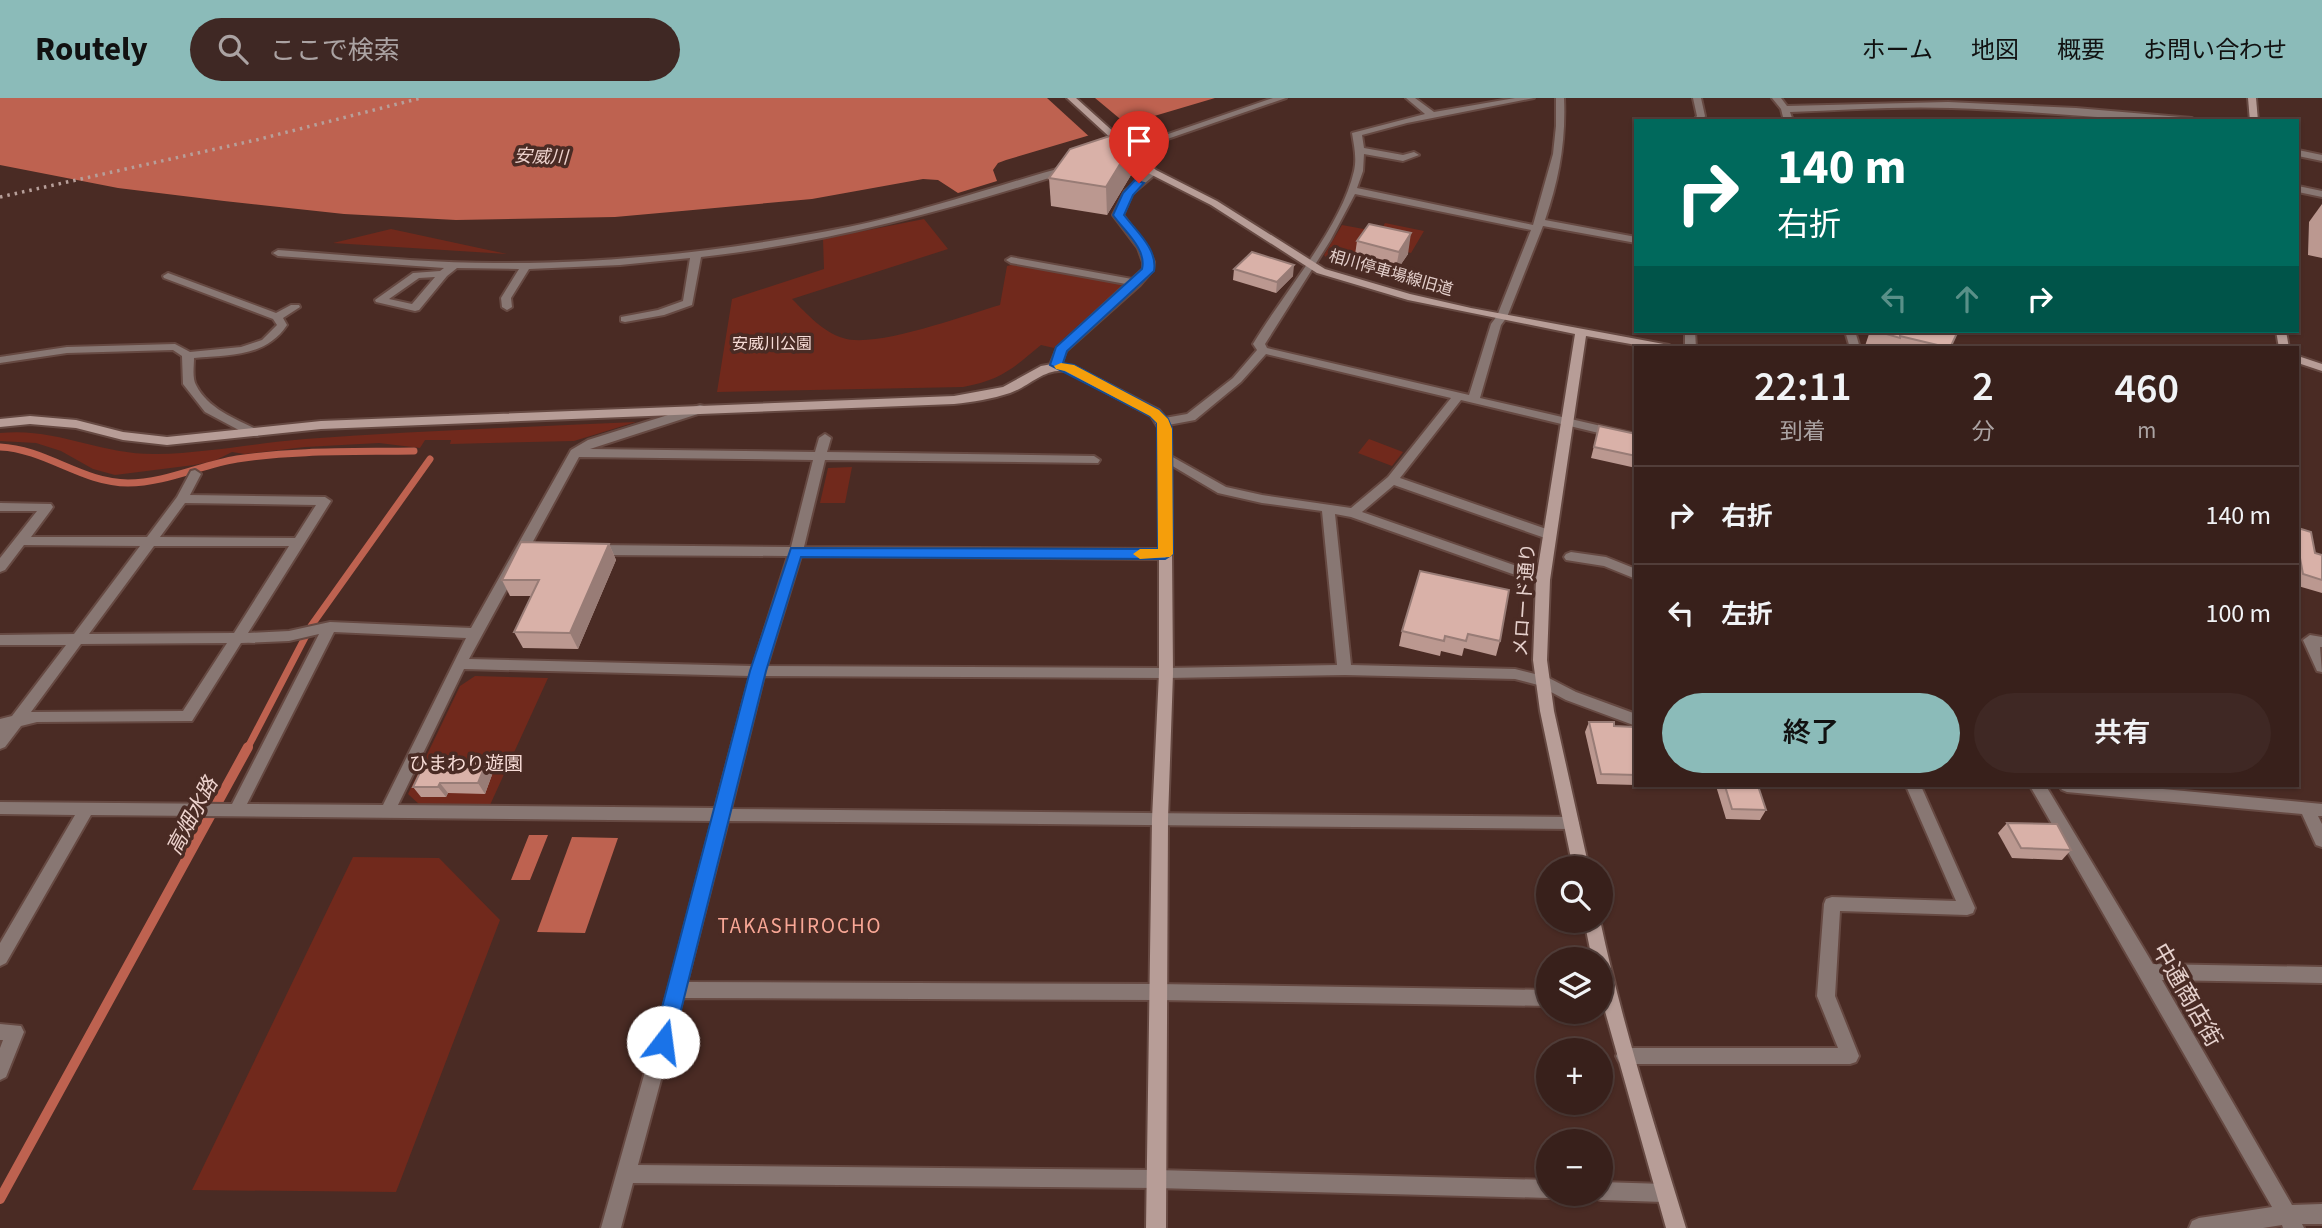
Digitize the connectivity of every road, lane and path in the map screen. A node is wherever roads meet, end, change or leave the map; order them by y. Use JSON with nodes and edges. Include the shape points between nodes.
{"nodes":[{"id":1,"x":1071,"y":98,"type":"edge"},
{"id":2,"x":1282,"y":98,"type":"edge"},
{"id":3,"x":1410,"y":98,"type":"edge"},
{"id":4,"x":1530,"y":98,"type":"edge"},
{"id":5,"x":1560,"y":98,"type":"edge"},
{"id":6,"x":1697,"y":98,"type":"edge"},
{"id":7,"x":1776,"y":98,"type":"edge"},
{"id":8,"x":2252,"y":98,"type":"edge"},
{"id":9,"x":1971,"y":104,"type":"edge"},
{"id":10,"x":1785,"y":109,"type":"junction"},
{"id":11,"x":1432,"y":115,"type":"junction"},
{"id":12,"x":1699,"y":119,"type":"edge"},
{"id":13,"x":1788,"y":119,"type":"edge"},
{"id":14,"x":1985,"y":119,"type":"edge"},
{"id":15,"x":2169,"y":119,"type":"edge"},
{"id":16,"x":2254,"y":119,"type":"edge"},
{"id":17,"x":1126,"y":147,"type":"junction"},
{"id":18,"x":1359,"y":150,"type":"junction"},
{"id":19,"x":2299,"y":153,"type":"edge"},
{"id":20,"x":1414,"y":155,"type":"dead end"},
{"id":21,"x":1106,"y":157,"type":"edge"},
{"id":22,"x":2322,"y":158,"type":"edge"},
{"id":23,"x":1081,"y":165,"type":"edge"},
{"id":24,"x":1153,"y":172,"type":"junction"},
{"id":25,"x":2299,"y":189,"type":"edge"},
{"id":26,"x":1351,"y":190,"type":"junction"},
{"id":27,"x":2322,"y":194,"type":"edge"},
{"id":28,"x":1537,"y":225,"type":"junction"},
{"id":29,"x":1634,"y":240,"type":"edge"},
{"id":30,"x":278,"y":253,"type":"dead end"},
{"id":31,"x":696,"y":253,"type":"junction"},
{"id":32,"x":1012,"y":260,"type":"dead end"},
{"id":33,"x":456,"y":264,"type":"junction"},
{"id":34,"x":1309,"y":264,"type":"junction"},
{"id":35,"x":526,"y":266,"type":"junction"},
{"id":36,"x":443,"y":274,"type":"junction"},
{"id":37,"x":168,"y":276,"type":"dead end"},
{"id":38,"x":1136,"y":283,"type":"junction"},
{"id":39,"x":295,"y":307,"type":"dead end"},
{"id":40,"x":507,"y":307,"type":"dead end"},
{"id":41,"x":277,"y":317,"type":"junction"},
{"id":42,"x":1503,"y":317,"type":"junction"},
{"id":43,"x":625,"y":319,"type":"dead end"},
{"id":44,"x":1581,"y":332,"type":"junction"},
{"id":45,"x":1658,"y":346,"type":"edge"},
{"id":46,"x":1263,"y":351,"type":"junction"},
{"id":47,"x":188,"y":355,"type":"junction"},
{"id":48,"x":2299,"y":359,"type":"edge"},
{"id":49,"x":0,"y":360,"type":"edge"},
{"id":50,"x":1056,"y":365,"type":"junction"},
{"id":51,"x":2322,"y":368,"type":"edge"},
{"id":52,"x":1458,"y":396,"type":"junction"},
{"id":53,"x":1474,"y":399,"type":"junction"},
{"id":54,"x":701,"y":409,"type":"junction"},
{"id":55,"x":1567,"y":420,"type":"junction"},
{"id":56,"x":1163,"y":422,"type":"junction"},
{"id":57,"x":0,"y":423,"type":"edge"},
{"id":58,"x":254,"y":433,"type":"junction"},
{"id":59,"x":1634,"y":437,"type":"edge"},
{"id":60,"x":825,"y":438,"type":"dead end"},
{"id":61,"x":575,"y":453,"type":"junction"},
{"id":62,"x":820,"y":458,"type":"junction"},
{"id":63,"x":1165,"y":458,"type":"junction"},
{"id":64,"x":1094,"y":460,"type":"dead end"},
{"id":65,"x":195,"y":474,"type":"dead end"},
{"id":66,"x":1392,"y":480,"type":"junction"},
{"id":67,"x":182,"y":499,"type":"junction"},
{"id":68,"x":0,"y":507,"type":"edge"},
{"id":69,"x":1328,"y":508,"type":"junction"},
{"id":70,"x":1353,"y":513,"type":"junction"},
{"id":71,"x":1550,"y":535,"type":"junction"},
{"id":72,"x":152,"y":540,"type":"junction"},
{"id":73,"x":23,"y":541,"type":"junction"},
{"id":74,"x":299,"y":542,"type":"junction"},
{"id":75,"x":587,"y":550,"type":"edge"},
{"id":76,"x":796,"y":552,"type":"junction"},
{"id":77,"x":1165,"y":554,"type":"junction"},
{"id":78,"x":1571,"y":557,"type":"dead end"},
{"id":79,"x":0,"y":567,"type":"edge"},
{"id":80,"x":1634,"y":573,"type":"edge"},
{"id":81,"x":1543,"y":580,"type":"junction"},
{"id":82,"x":326,"y":627,"type":"junction"},
{"id":83,"x":475,"y":633,"type":"junction"},
{"id":84,"x":239,"y":638,"type":"junction"},
{"id":85,"x":0,"y":640,"type":"edge"},
{"id":86,"x":78,"y":640,"type":"junction"},
{"id":87,"x":2322,"y":642,"type":"edge"},
{"id":88,"x":459,"y":664,"type":"junction"},
{"id":89,"x":2322,"y":667,"type":"edge"},
{"id":90,"x":1345,"y":670,"type":"junction"},
{"id":91,"x":758,"y":671,"type":"junction"},
{"id":92,"x":1166,"y":673,"type":"junction"},
{"id":93,"x":1542,"y":681,"type":"junction"},
{"id":94,"x":1634,"y":719,"type":"edge"},
{"id":95,"x":16,"y":721,"type":"junction"},
{"id":96,"x":0,"y":725,"type":"edge"},
{"id":97,"x":0,"y":743,"type":"edge"},
{"id":98,"x":1914,"y":787,"type":"edge"},
{"id":99,"x":2039,"y":787,"type":"edge"},
{"id":100,"x":2078,"y":787,"type":"edge"},
{"id":101,"x":0,"y":808,"type":"edge"},
{"id":102,"x":2314,"y":809,"type":"edge"},
{"id":103,"x":86,"y":810,"type":"junction"},
{"id":104,"x":231,"y":811,"type":"junction"},
{"id":105,"x":387,"y":813,"type":"junction"},
{"id":106,"x":720,"y":816,"type":"junction"},
{"id":107,"x":1160,"y":819,"type":"junction"},
{"id":108,"x":1571,"y":823,"type":"junction"},
{"id":109,"x":2322,"y":840,"type":"edge"},
{"id":110,"x":1578,"y":856,"type":"edge"},
{"id":111,"x":0,"y":958,"type":"edge"},
{"id":112,"x":2148,"y":972,"type":"junction"},
{"id":113,"x":2322,"y":975,"type":"edge"},
{"id":114,"x":677,"y":990,"type":"junction"},
{"id":115,"x":1157,"y":992,"type":"junction"},
{"id":116,"x":1536,"y":998,"type":"edge"},
{"id":117,"x":1613,"y":1022,"type":"edge"},
{"id":118,"x":0,"y":1032,"type":"edge"},
{"id":119,"x":1625,"y":1056,"type":"junction"},
{"id":120,"x":0,"y":1071,"type":"edge"},
{"id":121,"x":626,"y":1174,"type":"junction"},
{"id":122,"x":1156,"y":1179,"type":"junction"},
{"id":123,"x":1536,"y":1189,"type":"edge"},
{"id":124,"x":1613,"y":1191,"type":"edge"},
{"id":125,"x":1664,"y":1193,"type":"junction"},
{"id":126,"x":2322,"y":1214,"type":"edge"},
{"id":127,"x":2290,"y":1221,"type":"edge"},
{"id":128,"x":611,"y":1228,"type":"edge"},
{"id":129,"x":1156,"y":1228,"type":"edge"},
{"id":130,"x":1675,"y":1228,"type":"edge"},
{"id":131,"x":2199,"y":1228,"type":"edge"}],
"edges":[{"from":1,"to":17,"type":"street","name":"相川停車場線旧道"},
{"from":2,"to":17,"type":"street"},
{"from":3,"to":11,"type":"street"},
{"from":4,"to":11,"type":"street"},
{"from":5,"to":28,"type":"street","via":[[1563,125],[1558,162]]},
{"from":6,"to":12,"type":"street"},
{"from":7,"to":10,"type":"street"},
{"from":8,"to":16,"type":"street"},
{"from":9,"to":10,"type":"street"},
{"from":9,"to":14,"type":"street"},
{"from":9,"to":15,"type":"street"},
{"from":10,"to":13,"type":"street"},
{"from":11,"to":18,"type":"street","via":[[1357,132]]},
{"from":17,"to":21,"type":"street"},
{"from":17,"to":24,"type":"street","name":"相川停車場線旧道"},
{"from":18,"to":20,"type":"street","via":[[1403,158]]},
{"from":18,"to":26,"type":"street","via":[[1358,174]]},
{"from":19,"to":22,"type":"street"},
{"from":23,"to":31,"type":"street","via":[[894,220]]},
{"from":24,"to":34,"type":"street","name":"相川停車場線旧道","via":[[1214,203]]},
{"from":24,"to":38,"type":"street","via":[[1128,193],[1118,215],[1150,261],[1148,271]]},
{"from":25,"to":27,"type":"street"},
{"from":26,"to":28,"type":"street"},
{"from":26,"to":34,"type":"street","via":[[1338,221]]},
{"from":28,"to":29,"type":"street"},
{"from":28,"to":42,"type":"street"},
{"from":30,"to":33,"type":"street"},
{"from":31,"to":35,"type":"street"},
{"from":31,"to":43,"type":"street","via":[[688,303]]},
{"from":32,"to":38,"type":"street"},
{"from":33,"to":35,"type":"street"},
{"from":33,"to":36,"type":"street"},
{"from":34,"to":42,"type":"street","name":"相川停車場線旧道","via":[[1408,297]]},
{"from":34,"to":46,"type":"street","via":[[1259,344]]},
{"from":35,"to":40,"type":"street","via":[[506,298]]},
{"from":36,"to":36,"type":"street","via":[[415,308],[380,300],[417,275]]},
{"from":37,"to":41,"type":"street"},
{"from":38,"to":50,"type":"street","via":[[1061,350]]},
{"from":39,"to":41,"type":"street"},
{"from":41,"to":47,"type":"street","via":[[282,325],[265,342],[245,349]]},
{"from":42,"to":44,"type":"street","name":"相川停車場線旧道"},
{"from":42,"to":53,"type":"street","via":[[1496,324]]},
{"from":44,"to":45,"type":"street","name":"相川停車場線旧道"},
{"from":44,"to":55,"type":"street","name":"メロード通り"},
{"from":46,"to":52,"type":"street"},
{"from":46,"to":56,"type":"street","via":[[1237,380],[1191,416]]},
{"from":47,"to":49,"type":"street","via":[[175,347],[119,348]]},
{"from":47,"to":58,"type":"street","via":[[189,384],[209,409]]},
{"from":48,"to":51,"type":"street"},
{"from":50,"to":54,"type":"street","via":[[985,397]]},
{"from":50,"to":56,"type":"street","via":[[1155,413]]},
{"from":52,"to":53,"type":"street"},
{"from":52,"to":66,"type":"street"},
{"from":53,"to":55,"type":"street"},
{"from":54,"to":58,"type":"street","via":[[321,425]]},
{"from":54,"to":61,"type":"street","via":[[592,443]]},
{"from":55,"to":59,"type":"street"},
{"from":55,"to":71,"type":"street","name":"メロード通り"},
{"from":56,"to":63,"type":"street"},
{"from":57,"to":58,"type":"street","via":[[64,423],[167,441]]},
{"from":60,"to":62,"type":"street"},
{"from":61,"to":62,"type":"street"},
{"from":61,"to":83,"type":"street","via":[[528,549]]},
{"from":62,"to":64,"type":"street"},
{"from":62,"to":76,"type":"street"},
{"from":63,"to":69,"type":"street","via":[[1222,490]]},
{"from":63,"to":77,"type":"street"},
{"from":65,"to":67,"type":"street"},
{"from":66,"to":70,"type":"street"},
{"from":66,"to":71,"type":"street"},
{"from":67,"to":72,"type":"street"},
{"from":67,"to":74,"type":"street","via":[[325,501]]},
{"from":68,"to":73,"type":"street","via":[[47,507]]},
{"from":69,"to":70,"type":"street"},
{"from":69,"to":90,"type":"street"},
{"from":70,"to":81,"type":"street"},
{"from":71,"to":81,"type":"street","name":"メロード通り"},
{"from":72,"to":73,"type":"street"},
{"from":72,"to":74,"type":"street"},
{"from":72,"to":86,"type":"street"},
{"from":73,"to":79,"type":"street"},
{"from":74,"to":84,"type":"street"},
{"from":75,"to":76,"type":"street"},
{"from":76,"to":77,"type":"street"},
{"from":76,"to":91,"type":"street"},
{"from":77,"to":92,"type":"street"},
{"from":78,"to":80,"type":"street","via":[[1606,562]]},
{"from":81,"to":93,"type":"street","name":"メロード通り"},
{"from":82,"to":83,"type":"street"},
{"from":82,"to":84,"type":"street","via":[[289,636]]},
{"from":82,"to":104,"type":"street"},
{"from":83,"to":88,"type":"street"},
{"from":84,"to":86,"type":"street"},
{"from":84,"to":95,"type":"street","via":[[187,717],[37,716]]},
{"from":85,"to":86,"type":"street"},
{"from":86,"to":95,"type":"street"},
{"from":87,"to":89,"type":"street","via":[[2310,640]]},
{"from":88,"to":91,"type":"street"},
{"from":88,"to":105,"type":"street"},
{"from":90,"to":92,"type":"street"},
{"from":90,"to":93,"type":"street","via":[[1514,674]]},
{"from":91,"to":92,"type":"street"},
{"from":91,"to":106,"type":"street"},
{"from":92,"to":107,"type":"street"},
{"from":93,"to":94,"type":"street"},
{"from":93,"to":108,"type":"street","name":"メロード通り"},
{"from":95,"to":96,"type":"street"},
{"from":95,"to":97,"type":"street"},
{"from":98,"to":119,"type":"street","via":[[1967,908],[1832,904],[1826,996],[1850,1056]]},
{"from":99,"to":112,"type":"street","name":"中通商店街"},
{"from":100,"to":102,"type":"street"},
{"from":101,"to":103,"type":"street"},
{"from":102,"to":109,"type":"street"},
{"from":103,"to":104,"type":"street"},
{"from":103,"to":111,"type":"street"},
{"from":104,"to":105,"type":"street"},
{"from":105,"to":106,"type":"street"},
{"from":106,"to":107,"type":"street"},
{"from":106,"to":114,"type":"street"},
{"from":107,"to":108,"type":"street"},
{"from":107,"to":115,"type":"street"},
{"from":108,"to":110,"type":"street","name":"メロード通り"},
{"from":112,"to":113,"type":"street"},
{"from":112,"to":127,"type":"street","name":"中通商店街"},
{"from":114,"to":115,"type":"street"},
{"from":114,"to":121,"type":"street"},
{"from":115,"to":116,"type":"street"},
{"from":115,"to":122,"type":"street"},
{"from":117,"to":119,"type":"street"},
{"from":118,"to":120,"type":"street","via":[[15,1032]]},
{"from":119,"to":125,"type":"street"},
{"from":121,"to":122,"type":"street"},
{"from":121,"to":128,"type":"street"},
{"from":122,"to":123,"type":"street"},
{"from":122,"to":129,"type":"street"},
{"from":124,"to":125,"type":"street"},
{"from":125,"to":130,"type":"street"},
{"from":126,"to":127,"type":"street"},
{"from":127,"to":131,"type":"street"}]}
